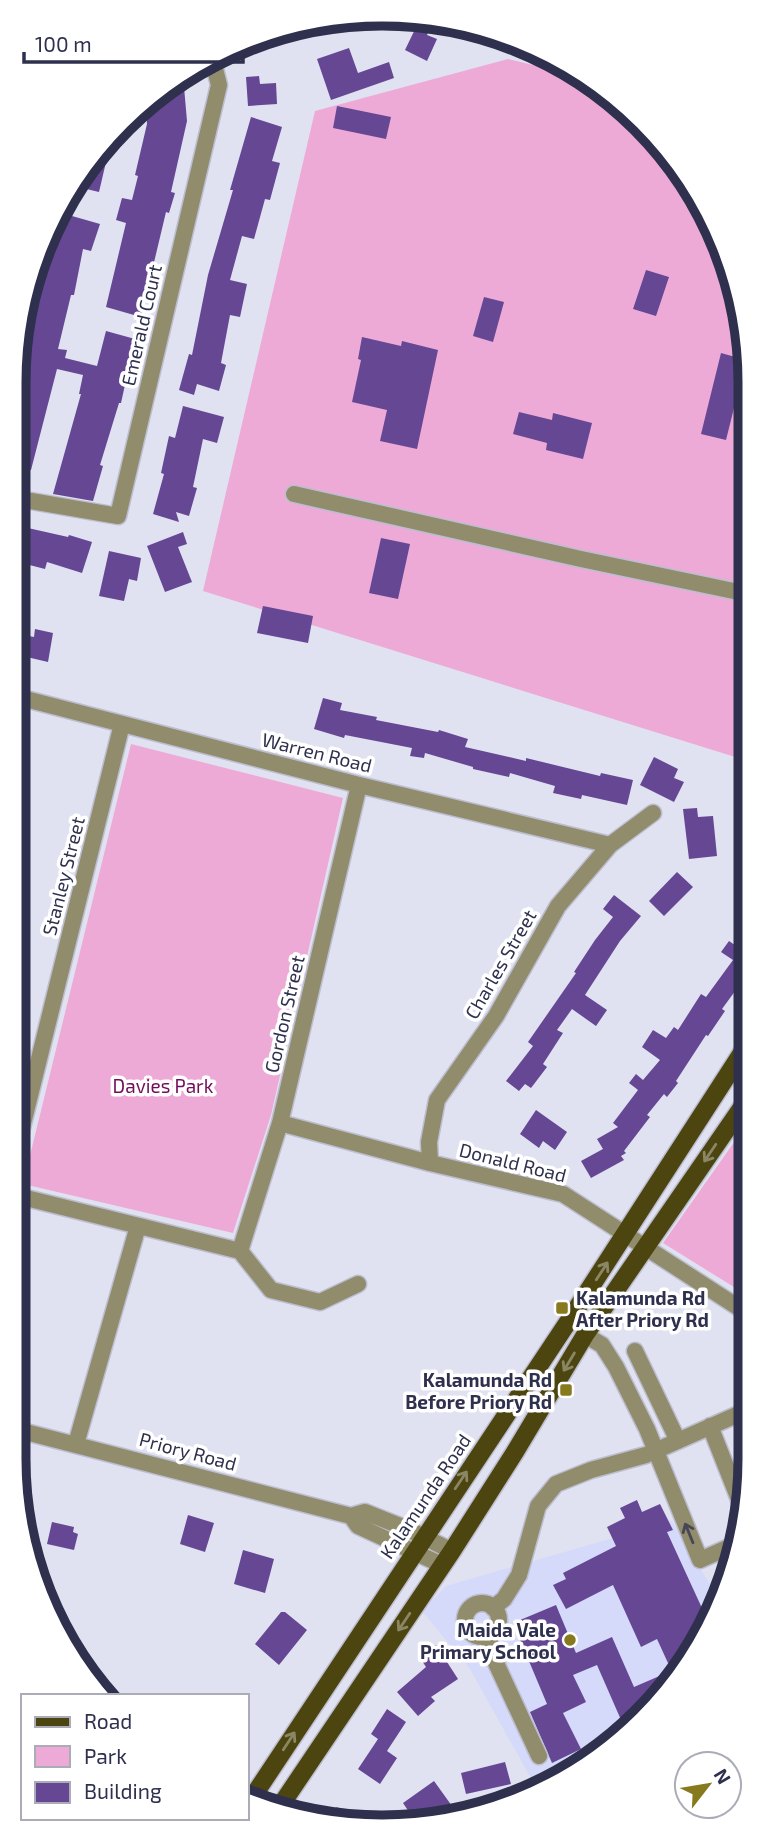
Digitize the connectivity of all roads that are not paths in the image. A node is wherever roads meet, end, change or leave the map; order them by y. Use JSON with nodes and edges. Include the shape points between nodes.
{"nodes":[{"id":1,"x":215,"y":68,"type":"edge"},
{"id":2,"x":293,"y":495,"type":"dead end"},
{"id":3,"x":31,"y":501,"type":"dead end"},
{"id":4,"x":738,"y":592,"type":"edge"},
{"id":5,"x":26,"y":699,"type":"edge"},
{"id":6,"x":122,"y":724,"type":"junction"},
{"id":7,"x":359,"y":785,"type":"junction"},
{"id":8,"x":653,"y":813,"type":"dead end"},
{"id":9,"x":610,"y":845,"type":"junction"},
{"id":10,"x":738,"y":1059,"type":"edge"},
{"id":11,"x":26,"y":1112,"type":"edge"},
{"id":12,"x":738,"y":1113,"type":"edge"},
{"id":13,"x":280,"y":1123,"type":"junction"},
{"id":14,"x":430,"y":1163,"type":"junction"},
{"id":15,"x":26,"y":1198,"type":"edge"},
{"id":16,"x":138,"y":1226,"type":"junction"},
{"id":17,"x":626,"y":1234,"type":"junction"},
{"id":18,"x":645,"y":1248,"type":"junction"},
{"id":19,"x":240,"y":1251,"type":"junction"},
{"id":20,"x":358,"y":1283,"type":"dead end"},
{"id":21,"x":738,"y":1307,"type":"edge"},
{"id":22,"x":585,"y":1335,"type":"junction"},
{"id":23,"x":635,"y":1351,"type":"dead end"},
{"id":24,"x":738,"y":1414,"type":"edge"},
{"id":25,"x":710,"y":1426,"type":"junction"},
{"id":26,"x":26,"y":1432,"type":"edge"},
{"id":27,"x":678,"y":1440,"type":"junction"},
{"id":28,"x":76,"y":1444,"type":"junction"},
{"id":29,"x":655,"y":1450,"type":"junction"},
{"id":30,"x":736,"y":1492,"type":"edge"},
{"id":31,"x":419,"y":1544,"type":"junction"},
{"id":32,"x":727,"y":1548,"type":"edge"},
{"id":33,"x":447,"y":1558,"type":"junction"},
{"id":34,"x":493,"y":1608,"type":"junction"},
{"id":35,"x":491,"y":1634,"type":"junction"},
{"id":36,"x":539,"y":1756,"type":"dead end"},
{"id":37,"x":256,"y":1792,"type":"edge"},
{"id":38,"x":284,"y":1801,"type":"edge"}],
"edges":[{"from":1,"to":3,"type":"street","name":"Emerald Court","via":[[219,85],[118,516]]},
{"from":2,"to":4,"type":"street"},
{"from":5,"to":6,"type":"street","name":"Warren Road"},
{"from":6,"to":7,"type":"street","name":"Warren Road"},
{"from":6,"to":11,"type":"street","name":"Stanley Street"},
{"from":7,"to":9,"type":"street","name":"Warren Road"},
{"from":7,"to":13,"type":"street","name":"Gordon Street"},
{"from":8,"to":9,"type":"street","name":"Charles Street"},
{"from":9,"to":14,"type":"street","name":"Charles Street","via":[[558,906],[496,1016],[438,1100],[429,1142]]},
{"from":10,"to":17,"type":"main road","name":"Kalamunda Road"},
{"from":12,"to":18,"type":"main road","one_way":true},
{"from":13,"to":14,"type":"street","name":"Donald Road"},
{"from":13,"to":19,"type":"street","name":"Gordon Street"},
{"from":14,"to":17,"type":"street","name":"Donald Road","via":[[563,1194]]},
{"from":15,"to":16,"type":"street"},
{"from":16,"to":19,"type":"street"},
{"from":16,"to":28,"type":"street"},
{"from":17,"to":18,"type":"street","name":"Donald Road"},
{"from":31,"to":17,"type":"main road","name":"Kalamunda Road","one_way":true},
{"from":18,"to":21,"type":"street","name":"Donald Road"},
{"from":18,"to":22,"type":"main road"},
{"from":19,"to":20,"type":"street","via":[[271,1290],[320,1302]]},
{"from":22,"to":29,"type":"street","via":[[602,1345],[616,1367]]},
{"from":22,"to":33,"type":"main road","one_way":true},
{"from":23,"to":27,"type":"street"},
{"from":24,"to":25,"type":"street"},
{"from":25,"to":27,"type":"street"},
{"from":25,"to":30,"type":"street"},
{"from":26,"to":28,"type":"street","name":"Priory Road"},
{"from":27,"to":29,"type":"street"},
{"from":28,"to":31,"type":"street","name":"Priory Road","via":[[351,1516],[365,1513]]},
{"from":32,"to":29,"type":"street","one_way":true,"via":[[700,1560]]},
{"from":29,"to":34,"type":"street","via":[[556,1484],[538,1506],[519,1575]]},
{"from":31,"to":33,"type":"street","name":"Priory Road"},
{"from":37,"to":31,"type":"main road","name":"Kalamunda Road","one_way":true},
{"from":33,"to":38,"type":"main road","one_way":true},
{"from":34,"to":35,"type":"street","via":[[498,1622]]},
{"from":34,"to":35,"type":"street","via":[[476,1605],[465,1619],[473,1634]]},
{"from":35,"to":36,"type":"street","via":[[488,1648]]}]}
